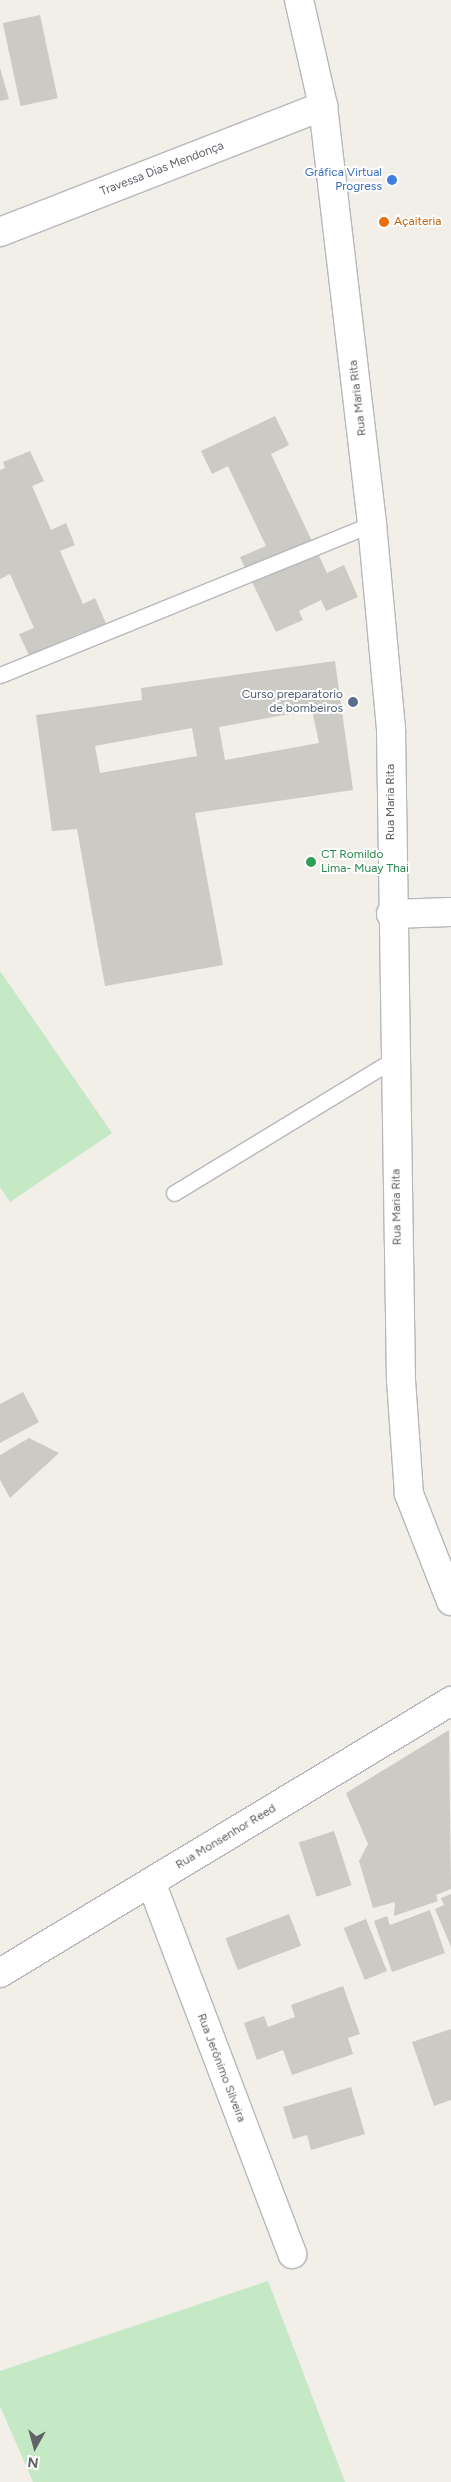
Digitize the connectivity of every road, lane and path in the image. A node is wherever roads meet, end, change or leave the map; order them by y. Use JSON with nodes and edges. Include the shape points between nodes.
{"nodes":[{"id":1,"x":299,"y":0,"type":"edge"},
{"id":2,"x":323,"y":106,"type":"junction"},
{"id":3,"x":0,"y":232,"type":"edge"},
{"id":4,"x":372,"y":524,"type":"junction"},
{"id":5,"x":0,"y":675,"type":"edge"},
{"id":6,"x":451,"y":912,"type":"edge"},
{"id":7,"x":391,"y":914,"type":"junction"},
{"id":8,"x":394,"y":1059,"type":"junction"},
{"id":9,"x":174,"y":1193,"type":"dead end"},
{"id":10,"x":451,"y":1601,"type":"edge"},
{"id":11,"x":451,"y":1701,"type":"edge"},
{"id":12,"x":150,"y":1882,"type":"junction"},
{"id":13,"x":0,"y":1973,"type":"edge"},
{"id":14,"x":292,"y":2254,"type":"dead end"}],
"edges":[{"from":1,"to":2,"type":"street","name":"Rua Maria Rita"},
{"from":2,"to":3,"type":"street","name":"Travessa Dias Mendonça"},
{"from":2,"to":4,"type":"street","name":"Rua Maria Rita"},
{"from":4,"to":5,"type":"lane"},
{"from":4,"to":7,"type":"street","name":"Rua Maria Rita","via":[[391,730]]},
{"from":6,"to":7,"type":"street"},
{"from":7,"to":8,"type":"street","name":"Rua Maria Rita"},
{"from":8,"to":9,"type":"lane"},
{"from":8,"to":10,"type":"street","name":"Rua Maria Rita","via":[[401,1380],[409,1494]]},
{"from":11,"to":12,"type":"street","name":"Rua Monsenhor Reed"},
{"from":12,"to":13,"type":"street","name":"Rua Monsenhor Reed"},
{"from":12,"to":14,"type":"street","name":"Rua Jerônimo Silveira"}]}
